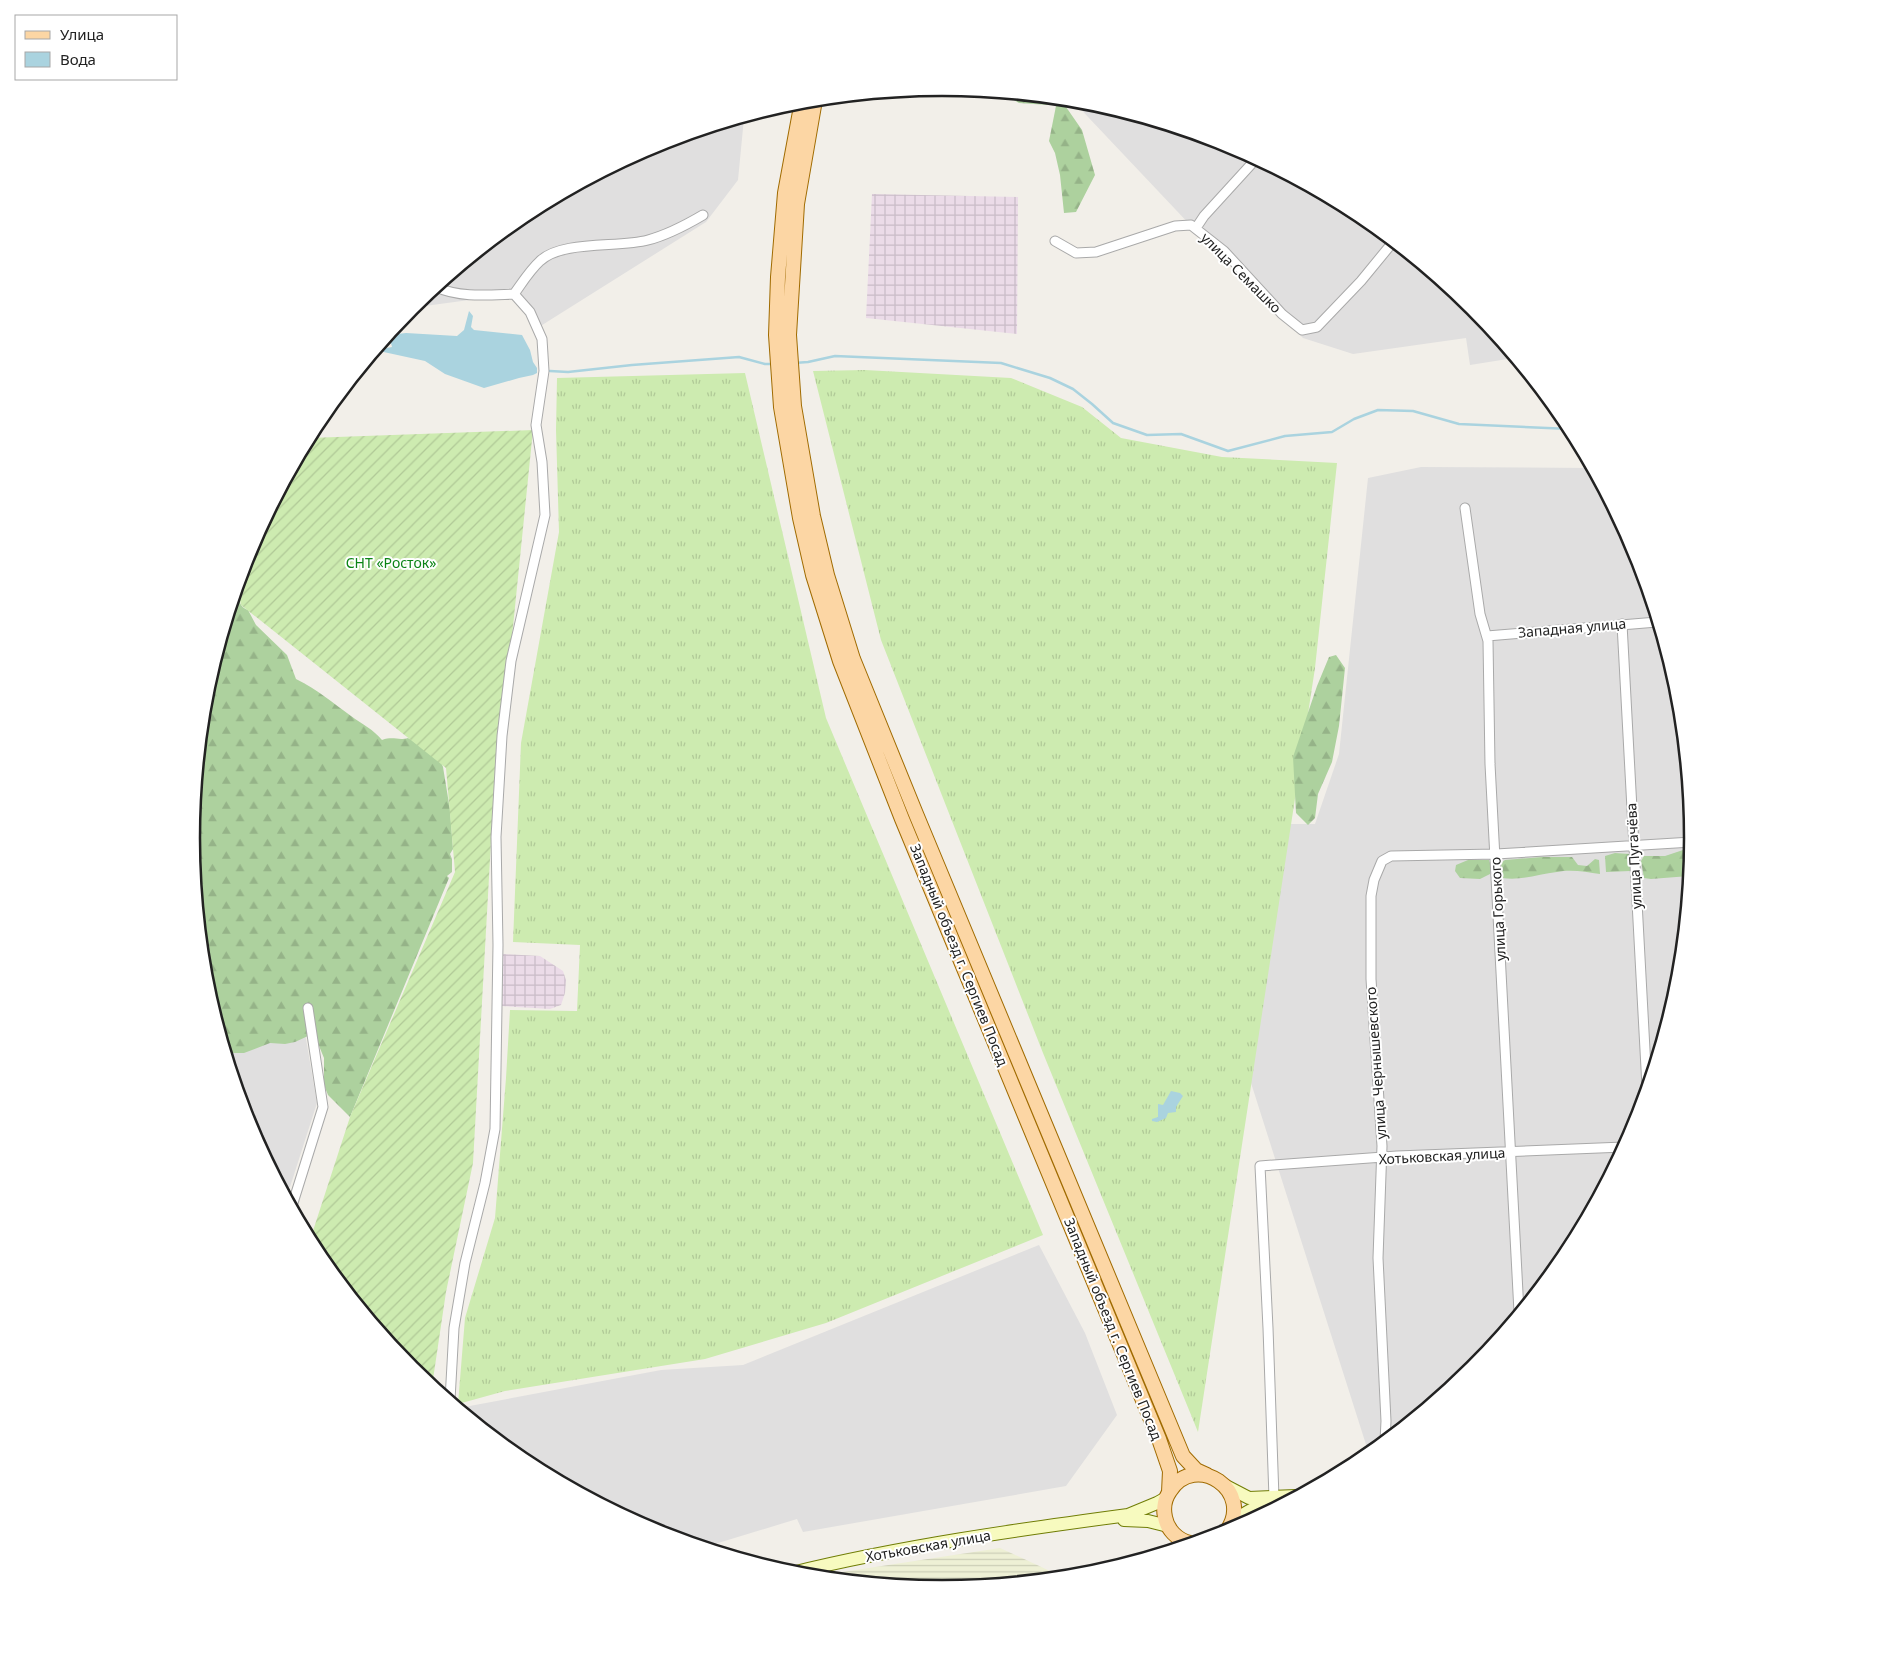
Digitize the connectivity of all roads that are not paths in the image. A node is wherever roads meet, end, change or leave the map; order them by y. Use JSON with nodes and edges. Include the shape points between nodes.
{"nodes":[{"id":1,"x":814,"y":108,"type":"edge"},
{"id":2,"x":800,"y":110,"type":"edge"},
{"id":3,"x":1251,"y":164,"type":"edge"},
{"id":4,"x":703,"y":215,"type":"dead end"},
{"id":5,"x":1196,"y":228,"type":"junction"},
{"id":6,"x":1055,"y":241,"type":"dead end"},
{"id":7,"x":1389,"y":247,"type":"edge"},
{"id":8,"x":442,"y":290,"type":"edge"},
{"id":9,"x":514,"y":294,"type":"junction"},
{"id":10,"x":783,"y":335,"type":"junction"},
{"id":11,"x":787,"y":406,"type":"junction"},
{"id":12,"x":1465,"y":508,"type":"dead end"},
{"id":13,"x":1651,"y":622,"type":"edge"},
{"id":14,"x":1622,"y":624,"type":"junction"},
{"id":15,"x":1487,"y":636,"type":"junction"},
{"id":16,"x":1684,"y":843,"type":"edge"},
{"id":17,"x":1634,"y":847,"type":"junction"},
{"id":18,"x":1496,"y":854,"type":"junction"},
{"id":19,"x":308,"y":1008,"type":"dead end"},
{"id":20,"x":1646,"y":1069,"type":"edge"},
{"id":21,"x":1615,"y":1147,"type":"edge"},
{"id":22,"x":1509,"y":1152,"type":"junction"},
{"id":23,"x":1382,"y":1158,"type":"junction"},
{"id":24,"x":294,"y":1198,"type":"edge"},
{"id":25,"x":1519,"y":1304,"type":"edge"},
{"id":26,"x":450,"y":1393,"type":"edge"},
{"id":27,"x":1385,"y":1432,"type":"edge"},
{"id":28,"x":1207,"y":1476,"type":"junction"},
{"id":29,"x":1226,"y":1486,"type":"junction"},
{"id":30,"x":1168,"y":1495,"type":"junction"},
{"id":31,"x":1280,"y":1497,"type":"edge"},
{"id":32,"x":1274,"y":1498,"type":"junction"},
{"id":33,"x":1263,"y":1506,"type":"edge"},
{"id":34,"x":1239,"y":1517,"type":"edge"},
{"id":35,"x":1233,"y":1520,"type":"edge"},
{"id":36,"x":1064,"y":1524,"type":"junction"},
{"id":37,"x":1168,"y":1526,"type":"junction"},
{"id":38,"x":1182,"y":1539,"type":"edge"},
{"id":39,"x":814,"y":1568,"type":"edge"}],
"edges":[{"from":1,"to":10,"type":"main road","via":[[797,204]]},
{"from":2,"to":10,"type":"main road","via":[[785,193],[778,277]]},
{"from":3,"to":5,"type":"street"},
{"from":4,"to":9,"type":"street","via":[[683,227],[647,240],[557,252],[541,260]]},
{"from":5,"to":6,"type":"street","name":"улица Семашко","via":[[1191,225],[1175,226],[1096,252],[1076,253]]},
{"from":5,"to":7,"type":"street","name":"улица Семашко","via":[[1224,251],[1282,314],[1302,330],[1317,327]]},
{"from":8,"to":9,"type":"street","via":[[473,295]]},
{"from":9,"to":26,"type":"street","via":[[530,312],[542,339],[544,371],[536,425],[545,515],[511,662],[502,736],[496,837],[495,1128],[454,1328]]},
{"from":10,"to":11,"type":"main road"},
{"from":11,"to":28,"type":"main road","name":"Западный объезд г. Сергиев Посад","via":[[827,575],[853,659],[1183,1456]]},
{"from":11,"to":30,"type":"main road","name":"Западный объезд г. Сергиев Посад","via":[[800,518],[813,575],[840,661],[902,819],[1159,1439],[1170,1472]]},
{"from":12,"to":15,"type":"street","name":"улица Горького","via":[[1480,614]]},
{"from":13,"to":14,"type":"street","name":"Западная улица"},
{"from":14,"to":15,"type":"street","name":"Западная улица"},
{"from":14,"to":17,"type":"street","name":"улица Пугачёва"},
{"from":15,"to":18,"type":"street","name":"улица Горького"},
{"from":16,"to":17,"type":"street"},
{"from":17,"to":18,"type":"street"},
{"from":17,"to":20,"type":"street","name":"улица Пугачёва"},
{"from":18,"to":22,"type":"street","name":"улица Горького"},
{"from":18,"to":23,"type":"street","name":"улица Чернышевского","via":[[1390,856],[1378,867],[1371,896],[1370,979]]},
{"from":19,"to":24,"type":"street","via":[[323,1107]]},
{"from":21,"to":22,"type":"street","name":"Хотьковская улица"},
{"from":22,"to":23,"type":"street","name":"Хотьковская улица"},
{"from":22,"to":25,"type":"street","name":"улица Горького"},
{"from":23,"to":27,"type":"street","name":"улица Чернышевского","via":[[1378,1258]]},
{"from":23,"to":32,"type":"street","name":"Хотьковская улица","via":[[1260,1166]]},
{"from":28,"to":29,"type":"main road","name":"Западный объезд г. Сергиев Посад"},
{"from":28,"to":30,"type":"main road","via":[[1194,1475],[1182,1479]]},
{"from":29,"to":32,"type":"main road","via":[[1250,1498]]},
{"from":29,"to":35,"type":"main road","via":[[1234,1500]]},
{"from":30,"to":36,"type":"main road","via":[[1134,1514]]},
{"from":30,"to":37,"type":"main road","name":"Западный объезд г. Сергиев Посад","via":[[1164,1507]]},
{"from":31,"to":32,"type":"main road"},
{"from":33,"to":34,"type":"main road"},
{"from":36,"to":37,"type":"main road","via":[[1148,1520]]},
{"from":36,"to":39,"type":"main road","name":"Хотьковская улица"},
{"from":37,"to":38,"type":"main road"}]}
